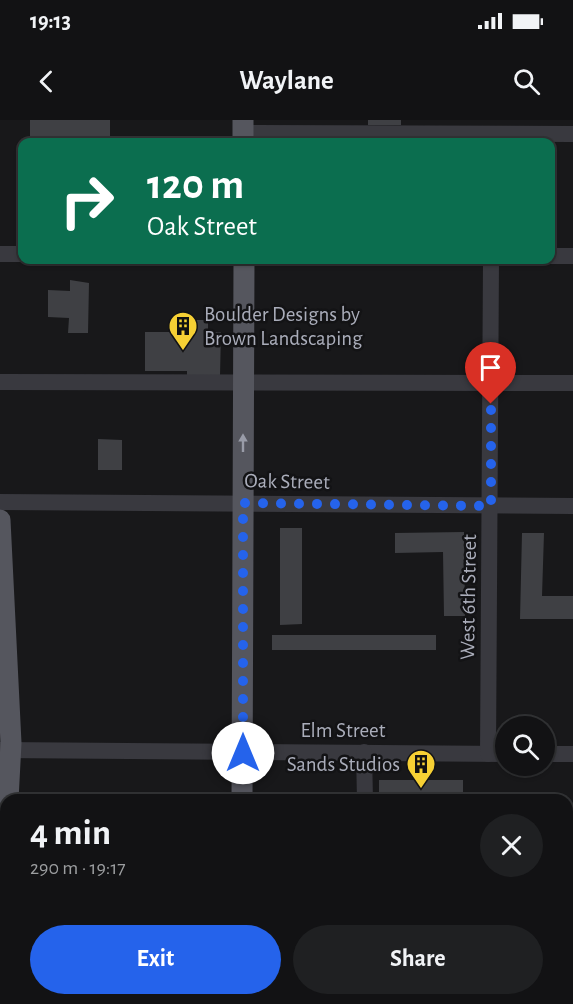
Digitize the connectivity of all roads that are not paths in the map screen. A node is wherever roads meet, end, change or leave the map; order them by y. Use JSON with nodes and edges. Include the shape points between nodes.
{"nodes":[{"id":1,"x":243,"y":132,"type":"edge"},
{"id":2,"x":494,"y":132,"type":"edge"},
{"id":3,"x":573,"y":134,"type":"edge"},
{"id":4,"x":0,"y":254,"type":"edge"},
{"id":5,"x":18,"y":254,"type":"edge"},
{"id":6,"x":555,"y":256,"type":"edge"},
{"id":7,"x":573,"y":256,"type":"edge"},
{"id":8,"x":244,"y":264,"type":"edge"},
{"id":9,"x":491,"y":264,"type":"edge"},
{"id":10,"x":243,"y":381,"type":"junction"},
{"id":11,"x":0,"y":382,"type":"edge"},
{"id":12,"x":491,"y":383,"type":"junction"},
{"id":13,"x":573,"y":383,"type":"edge"},
{"id":14,"x":0,"y":502,"type":"edge"},
{"id":15,"x":243,"y":503,"type":"junction"},
{"id":16,"x":491,"y":506,"type":"junction"},
{"id":17,"x":573,"y":506,"type":"edge"},
{"id":18,"x":0,"y":520,"type":"edge"},
{"id":19,"x":0,"y":750,"type":"edge"},
{"id":20,"x":364,"y":752,"type":"junction"},
{"id":21,"x":243,"y":753,"type":"junction"},
{"id":22,"x":488,"y":754,"type":"junction"},
{"id":23,"x":495,"y":754,"type":"edge"},
{"id":24,"x":555,"y":754,"type":"edge"},
{"id":25,"x":573,"y":754,"type":"edge"},
{"id":26,"x":8,"y":794,"type":"edge"},
{"id":27,"x":242,"y":794,"type":"edge"},
{"id":28,"x":365,"y":794,"type":"edge"}],
"edges":[{"from":1,"to":2,"type":"street"},
{"from":2,"to":3,"type":"street"},
{"from":4,"to":5,"type":"street"},
{"from":6,"to":7,"type":"street"},
{"from":8,"to":10,"type":"main road"},
{"from":9,"to":12,"type":"street","name":"West 6th Street"},
{"from":10,"to":11,"type":"street"},
{"from":10,"to":12,"type":"street"},
{"from":15,"to":10,"type":"main road","one_way":true},
{"from":12,"to":13,"type":"street"},
{"from":12,"to":16,"type":"street","name":"West 6th Street"},
{"from":14,"to":15,"type":"street","name":"Oak Street"},
{"from":15,"to":16,"type":"street","name":"Oak Street"},
{"from":15,"to":21,"type":"main road"},
{"from":16,"to":17,"type":"street","name":"Oak Street"},
{"from":16,"to":22,"type":"street","name":"West 6th Street"},
{"from":18,"to":26,"type":"main road","via":[[9,671]]},
{"from":19,"to":21,"type":"street","name":"Elm Street"},
{"from":20,"to":21,"type":"street","name":"Elm Street"},
{"from":20,"to":22,"type":"street","name":"Elm Street"},
{"from":20,"to":28,"type":"street"},
{"from":21,"to":27,"type":"main road"},
{"from":22,"to":23,"type":"street","name":"Elm Street"},
{"from":24,"to":25,"type":"street"}]}
